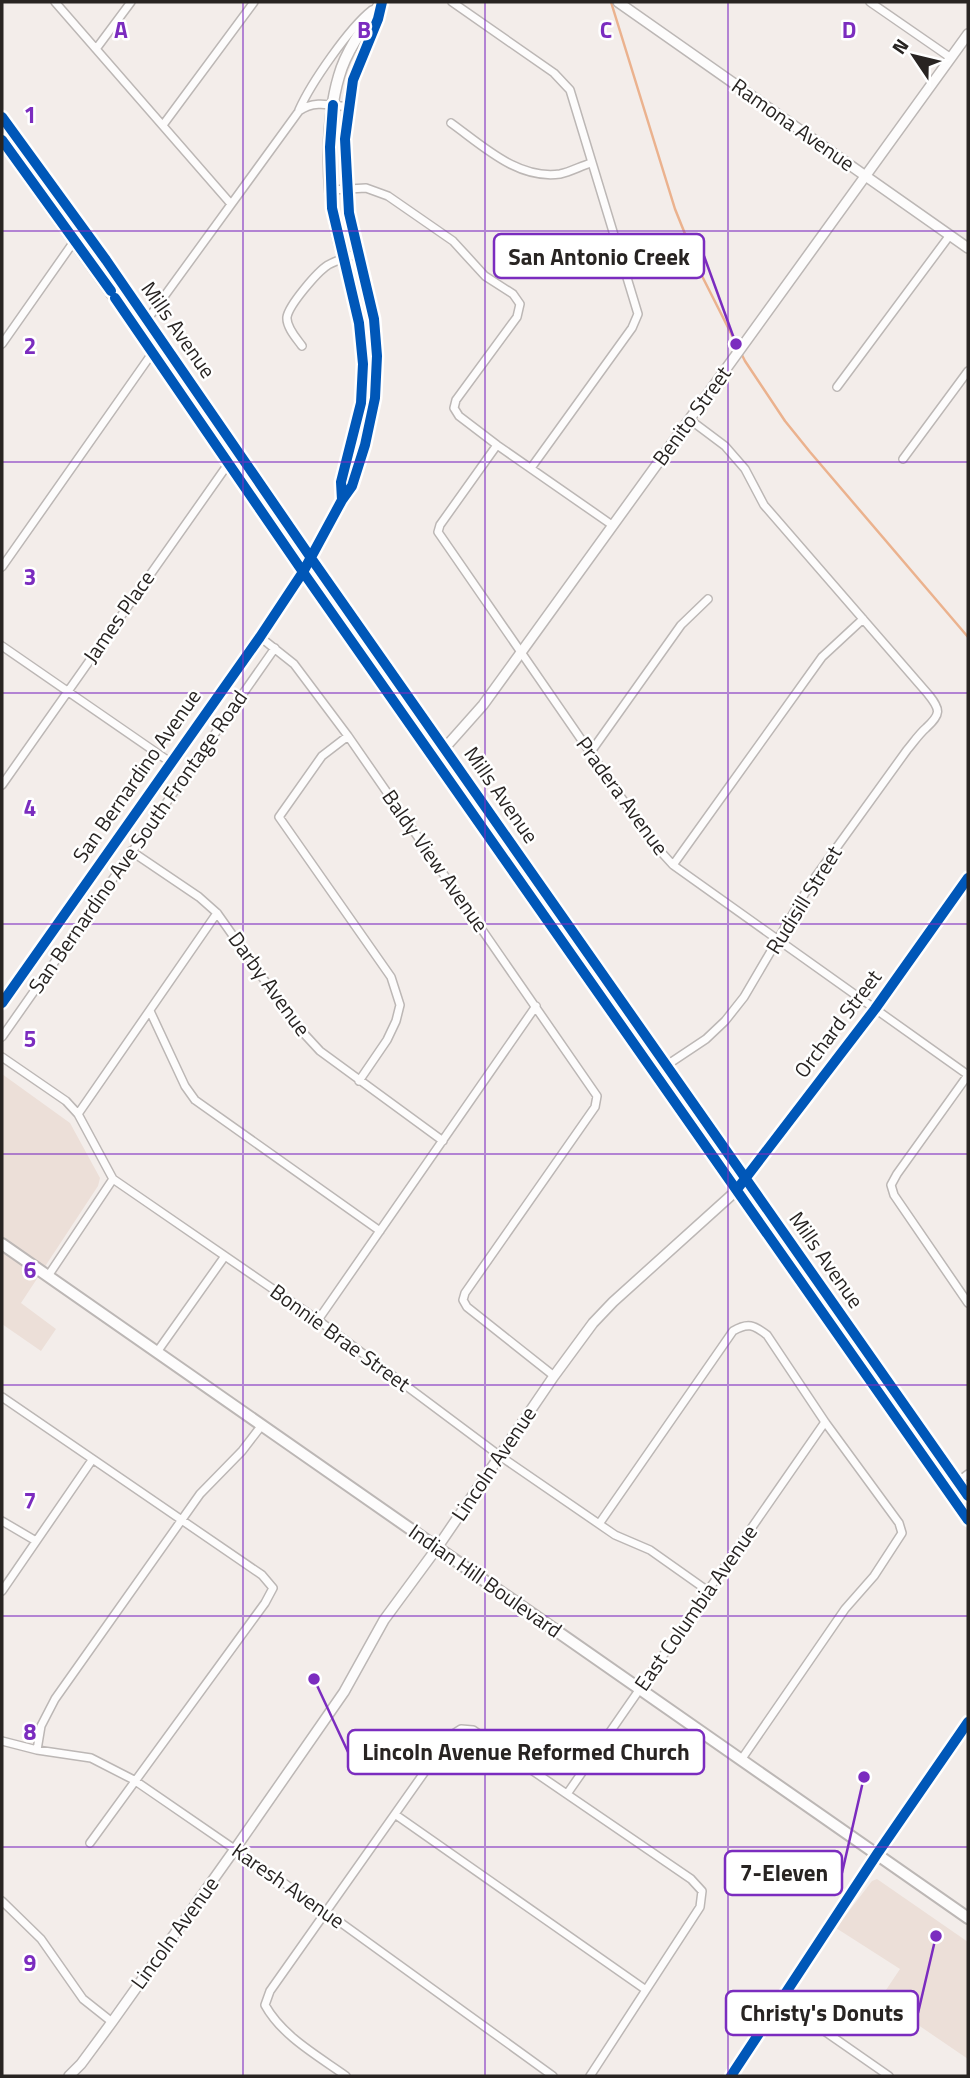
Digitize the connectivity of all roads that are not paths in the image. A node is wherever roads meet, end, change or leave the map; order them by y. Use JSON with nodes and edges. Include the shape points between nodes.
{"nodes":[{"id":1,"x":55,"y":2,"type":"edge"},
{"id":2,"x":131,"y":2,"type":"edge"},
{"id":3,"x":254,"y":2,"type":"edge"},
{"id":4,"x":452,"y":2,"type":"edge"},
{"id":5,"x":618,"y":2,"type":"edge"},
{"id":6,"x":870,"y":2,"type":"edge"},
{"id":7,"x":382,"y":3,"type":"edge"},
{"id":8,"x":968,"y":34,"type":"edge"},
{"id":9,"x":96,"y":48,"type":"junction"},
{"id":10,"x":951,"y":58,"type":"junction"},
{"id":11,"x":333,"y":105,"type":"junction"},
{"id":12,"x":348,"y":107,"type":"junction"},
{"id":13,"x":299,"y":111,"type":"junction"},
{"id":14,"x":2,"y":117,"type":"edge"},
{"id":15,"x":451,"y":123,"type":"dead end"},
{"id":16,"x":163,"y":125,"type":"junction"},
{"id":17,"x":15,"y":134,"type":"junction"},
{"id":18,"x":3,"y":144,"type":"edge"},
{"id":19,"x":592,"y":163,"type":"junction"},
{"id":20,"x":867,"y":177,"type":"junction"},
{"id":21,"x":346,"y":188,"type":"junction"},
{"id":22,"x":331,"y":190,"type":"junction"},
{"id":23,"x":231,"y":204,"type":"junction"},
{"id":24,"x":85,"y":230,"type":"junction"},
{"id":25,"x":950,"y":235,"type":"junction"},
{"id":26,"x":75,"y":240,"type":"junction"},
{"id":27,"x":968,"y":248,"type":"edge"},
{"id":28,"x":358,"y":253,"type":"junction"},
{"id":29,"x":344,"y":259,"type":"junction"},
{"id":30,"x":147,"y":319,"type":"junction"},
{"id":31,"x":139,"y":331,"type":"junction"},
{"id":32,"x":163,"y":342,"type":"junction"},
{"id":33,"x":2,"y":344,"type":"edge"},
{"id":34,"x":302,"y":346,"type":"dead end"},
{"id":35,"x":153,"y":352,"type":"junction"},
{"id":36,"x":968,"y":371,"type":"edge"},
{"id":37,"x":837,"y":387,"type":"dead end"},
{"id":38,"x":689,"y":419,"type":"junction"},
{"id":39,"x":497,"y":445,"type":"junction"},
{"id":40,"x":238,"y":450,"type":"junction"},
{"id":41,"x":903,"y":459,"type":"dead end"},
{"id":42,"x":229,"y":461,"type":"junction"},
{"id":43,"x":531,"y":468,"type":"junction"},
{"id":44,"x":342,"y":500,"type":"junction"},
{"id":45,"x":612,"y":525,"type":"junction"},
{"id":46,"x":311,"y":558,"type":"junction"},
{"id":47,"x":2,"y":567,"type":"edge"},
{"id":48,"x":303,"y":572,"type":"junction"},
{"id":49,"x":708,"y":599,"type":"dead end"},
{"id":50,"x":863,"y":619,"type":"junction"},
{"id":51,"x":260,"y":637,"type":"junction"},
{"id":52,"x":2,"y":646,"type":"edge"},
{"id":53,"x":275,"y":648,"type":"junction"},
{"id":54,"x":520,"y":652,"type":"junction"},
{"id":55,"x":68,"y":691,"type":"junction"},
{"id":56,"x":348,"y":736,"type":"junction"},
{"id":57,"x":445,"y":748,"type":"junction"},
{"id":58,"x":590,"y":753,"type":"junction"},
{"id":59,"x":435,"y":759,"type":"junction"},
{"id":60,"x":170,"y":762,"type":"junction"},
{"id":61,"x":2,"y":785,"type":"edge"},
{"id":62,"x":131,"y":851,"type":"junction"},
{"id":63,"x":673,"y":864,"type":"junction"},
{"id":64,"x":968,"y":878,"type":"edge"},
{"id":65,"x":217,"y":913,"type":"junction"},
{"id":66,"x":778,"y":939,"type":"junction"},
{"id":67,"x":2,"y":1003,"type":"edge"},
{"id":68,"x":536,"y":1006,"type":"junction"},
{"id":69,"x":875,"y":1009,"type":"junction"},
{"id":70,"x":150,"y":1011,"type":"junction"},
{"id":71,"x":2,"y":1037,"type":"edge"},
{"id":72,"x":2,"y":1057,"type":"edge"},
{"id":73,"x":667,"y":1066,"type":"junction"},
{"id":74,"x":656,"y":1073,"type":"junction"},
{"id":75,"x":968,"y":1075,"type":"edge"},
{"id":76,"x":359,"y":1081,"type":"junction"},
{"id":77,"x":78,"y":1114,"type":"junction"},
{"id":78,"x":443,"y":1141,"type":"junction"},
{"id":79,"x":113,"y":1179,"type":"junction"},
{"id":80,"x":745,"y":1180,"type":"junction"},
{"id":81,"x":736,"y":1191,"type":"junction"},
{"id":82,"x":380,"y":1231,"type":"junction"},
{"id":83,"x":2,"y":1244,"type":"edge"},
{"id":84,"x":225,"y":1256,"type":"junction"},
{"id":85,"x":48,"y":1276,"type":"junction"},
{"id":86,"x":968,"y":1303,"type":"edge"},
{"id":87,"x":318,"y":1320,"type":"junction"},
{"id":88,"x":157,"y":1352,"type":"junction"},
{"id":89,"x":554,"y":1376,"type":"junction"},
{"id":90,"x":2,"y":1397,"type":"edge"},
{"id":91,"x":825,"y":1422,"type":"junction"},
{"id":92,"x":262,"y":1425,"type":"junction"},
{"id":93,"x":500,"y":1456,"type":"junction"},
{"id":94,"x":92,"y":1460,"type":"junction"},
{"id":95,"x":968,"y":1474,"type":"edge"},
{"id":96,"x":958,"y":1482,"type":"junction"},
{"id":97,"x":947,"y":1490,"type":"junction"},
{"id":98,"x":968,"y":1496,"type":"edge"},
{"id":99,"x":968,"y":1520,"type":"edge"},
{"id":100,"x":2,"y":1521,"type":"edge"},
{"id":101,"x":180,"y":1521,"type":"junction"},
{"id":102,"x":599,"y":1524,"type":"junction"},
{"id":103,"x":36,"y":1541,"type":"junction"},
{"id":104,"x":437,"y":1548,"type":"junction"},
{"id":105,"x":2,"y":1591,"type":"edge"},
{"id":106,"x":708,"y":1591,"type":"junction"},
{"id":107,"x":640,"y":1690,"type":"junction"},
{"id":108,"x":968,"y":1722,"type":"edge"},
{"id":109,"x":2,"y":1741,"type":"edge"},
{"id":110,"x":37,"y":1750,"type":"junction"},
{"id":111,"x":741,"y":1760,"type":"junction"},
{"id":112,"x":134,"y":1780,"type":"junction"},
{"id":113,"x":567,"y":1794,"type":"junction"},
{"id":114,"x":396,"y":1815,"type":"junction"},
{"id":115,"x":90,"y":1843,"type":"dead end"},
{"id":116,"x":235,"y":1849,"type":"junction"},
{"id":117,"x":877,"y":1854,"type":"junction"},
{"id":118,"x":2,"y":1900,"type":"edge"},
{"id":119,"x":326,"y":1912,"type":"junction"},
{"id":120,"x":968,"y":1917,"type":"edge"},
{"id":121,"x":646,"y":1990,"type":"junction"},
{"id":122,"x":781,"y":2001,"type":"junction"},
{"id":123,"x":112,"y":2022,"type":"junction"},
{"id":124,"x":69,"y":2076,"type":"edge"},
{"id":125,"x":346,"y":2076,"type":"edge"},
{"id":126,"x":553,"y":2076,"type":"edge"},
{"id":127,"x":590,"y":2076,"type":"edge"},
{"id":128,"x":731,"y":2076,"type":"edge"},
{"id":129,"x":889,"y":2076,"type":"edge"}],
"edges":[{"from":1,"to":9,"type":"street"},
{"from":2,"to":9,"type":"street"},
{"from":3,"to":16,"type":"street"},
{"from":4,"to":19,"type":"street","via":[[554,73],[570,90]]},
{"from":5,"to":20,"type":"street","name":"Ramona Avenue"},
{"from":6,"to":10,"type":"street"},
{"from":7,"to":11,"type":"main road","via":[[351,48]]},
{"from":7,"to":12,"type":"main road","name":"San Bernardino Avenue","via":[[353,80]]},
{"from":7,"to":13,"type":"street","via":[[345,40]]},
{"from":8,"to":10,"type":"street","name":"Benito Street"},
{"from":9,"to":16,"type":"street"},
{"from":10,"to":20,"type":"street","name":"Benito Street"},
{"from":11,"to":12,"type":"street"},
{"from":11,"to":13,"type":"street","via":[[315,103]]},
{"from":11,"to":22,"type":"main road"},
{"from":12,"to":21,"type":"main road","name":"San Bernardino Avenue"},
{"from":13,"to":23,"type":"street"},
{"from":14,"to":17,"type":"main road","name":"Mills Avenue"},
{"from":15,"to":19,"type":"street","via":[[523,171],[562,174]]},
{"from":16,"to":23,"type":"street"},
{"from":17,"to":18,"type":"street"},
{"from":17,"to":24,"type":"main road","name":"Mills Avenue"},
{"from":18,"to":26,"type":"main road","name":"Mills Avenue"},
{"from":19,"to":43,"type":"street","via":[[638,314]]},
{"from":20,"to":25,"type":"street","name":"Ramona Avenue"},
{"from":20,"to":38,"type":"street","name":"Benito Street"},
{"from":21,"to":22,"type":"street"},
{"from":21,"to":28,"type":"main road","name":"San Bernardino Avenue"},
{"from":21,"to":39,"type":"street","via":[[366,188],[388,196],[453,240],[485,276],[520,304],[517,317],[454,408]]},
{"from":22,"to":29,"type":"main road"},
{"from":23,"to":30,"type":"street"},
{"from":24,"to":26,"type":"street"},
{"from":24,"to":30,"type":"main road","name":"Mills Avenue"},
{"from":25,"to":27,"type":"street","name":"Ramona Avenue"},
{"from":25,"to":37,"type":"street"},
{"from":26,"to":31,"type":"main road","name":"Mills Avenue"},
{"from":26,"to":33,"type":"street"},
{"from":28,"to":29,"type":"street"},
{"from":28,"to":44,"type":"main road","name":"San Bernardino Avenue","via":[[374,319],[375,398],[352,486]]},
{"from":29,"to":34,"type":"street","via":[[313,279],[290,310],[288,324]]},
{"from":29,"to":44,"type":"main road","via":[[363,364],[361,403],[341,482]]},
{"from":30,"to":31,"type":"street"},
{"from":30,"to":32,"type":"main road","name":"Mills Avenue"},
{"from":31,"to":35,"type":"main road","name":"Mills Avenue"},
{"from":32,"to":35,"type":"street"},
{"from":32,"to":40,"type":"main road","name":"Mills Avenue"},
{"from":35,"to":42,"type":"main road","name":"Mills Avenue"},
{"from":35,"to":47,"type":"street"},
{"from":36,"to":41,"type":"street"},
{"from":38,"to":45,"type":"street","name":"Benito Street"},
{"from":38,"to":50,"type":"street","via":[[726,446],[745,469],[764,505]]},
{"from":39,"to":43,"type":"street"},
{"from":39,"to":54,"type":"street","name":"Pradera Avenue","via":[[438,532]]},
{"from":40,"to":42,"type":"street","name":"James Place"},
{"from":40,"to":46,"type":"main road","name":"Mills Avenue"},
{"from":42,"to":48,"type":"main road","name":"Mills Avenue"},
{"from":42,"to":55,"type":"street","name":"James Place"},
{"from":43,"to":45,"type":"street"},
{"from":44,"to":46,"type":"main road","name":"San Bernardino Avenue"},
{"from":45,"to":54,"type":"street","name":"Benito Street"},
{"from":46,"to":48,"type":"main road","name":"San Bernardino Avenue"},
{"from":46,"to":57,"type":"main road","name":"Mills Avenue"},
{"from":48,"to":51,"type":"main road","name":"San Bernardino Avenue"},
{"from":48,"to":59,"type":"main road","name":"Mills Avenue"},
{"from":49,"to":58,"type":"street","via":[[681,625]]},
{"from":50,"to":63,"type":"street","via":[[822,657]]},
{"from":50,"to":66,"type":"street","name":"Rudisill Street","via":[[938,712],[811,883]]},
{"from":51,"to":53,"type":"street","name":"Baldy View Avenue"},
{"from":51,"to":60,"type":"main road","name":"San Bernardino Avenue"},
{"from":52,"to":55,"type":"street"},
{"from":53,"to":56,"type":"street","name":"Baldy View Avenue","via":[[294,664]]},
{"from":53,"to":62,"type":"street","name":"San Bernardino Ave South Frontage Road"},
{"from":54,"to":57,"type":"street","name":"Benito Street"},
{"from":54,"to":58,"type":"street","name":"Pradera Avenue"},
{"from":55,"to":60,"type":"street"},
{"from":55,"to":61,"type":"street","name":"James Place"},
{"from":56,"to":68,"type":"street","name":"Baldy View Avenue"},
{"from":56,"to":76,"type":"street","via":[[322,757],[279,817],[391,976],[400,1005],[387,1040]]},
{"from":57,"to":59,"type":"street","name":"Benito Street"},
{"from":57,"to":73,"type":"main road","name":"Mills Avenue"},
{"from":58,"to":63,"type":"street","name":"Pradera Avenue","via":[[652,842]]},
{"from":59,"to":74,"type":"main road","name":"Mills Avenue"},
{"from":60,"to":67,"type":"main road","name":"San Bernardino Avenue"},
{"from":62,"to":65,"type":"street","name":"Darby Avenue"},
{"from":62,"to":71,"type":"street","name":"San Bernardino Ave South Frontage Road"},
{"from":63,"to":66,"type":"street","name":"Pradera Avenue"},
{"from":64,"to":69,"type":"street","name":"Orchard Street"},
{"from":65,"to":70,"type":"street"},
{"from":65,"to":76,"type":"street","name":"Darby Avenue","via":[[296,1025]]},
{"from":66,"to":69,"type":"street","name":"Pradera Avenue"},
{"from":66,"to":73,"type":"street","name":"Rudisill Street","via":[[725,1021]]},
{"from":68,"to":78,"type":"street"},
{"from":68,"to":89,"type":"street","name":"Baldy View Avenue","via":[[597,1096],[595,1107],[463,1300]]},
{"from":69,"to":75,"type":"street","name":"Pradera Avenue"},
{"from":69,"to":80,"type":"street","name":"Orchard Street"},
{"from":70,"to":77,"type":"street"},
{"from":70,"to":82,"type":"street","via":[[195,1100]]},
{"from":72,"to":77,"type":"street","name":"Bonnie Brae Street"},
{"from":73,"to":74,"type":"street","name":"Rudisill Street"},
{"from":73,"to":80,"type":"main road","name":"Mills Avenue"},
{"from":74,"to":81,"type":"main road","name":"Mills Avenue"},
{"from":75,"to":86,"type":"street","via":[[891,1185]]},
{"from":76,"to":78,"type":"street","name":"Darby Avenue"},
{"from":77,"to":79,"type":"street","name":"Bonnie Brae Street"},
{"from":78,"to":82,"type":"street"},
{"from":79,"to":84,"type":"street","name":"Bonnie Brae Street"},
{"from":79,"to":85,"type":"street"},
{"from":80,"to":81,"type":"street","name":"Orchard Street"},
{"from":80,"to":96,"type":"main road","name":"Mills Avenue"},
{"from":81,"to":89,"type":"street","name":"Lincoln Avenue","via":[[613,1302]]},
{"from":81,"to":97,"type":"main road","name":"Mills Avenue"},
{"from":82,"to":87,"type":"street"},
{"from":83,"to":85,"type":"main road","name":"Indian Hill Boulevard"},
{"from":84,"to":87,"type":"street","name":"Bonnie Brae Street"},
{"from":84,"to":88,"type":"street"},
{"from":85,"to":88,"type":"main road","name":"Indian Hill Boulevard"},
{"from":87,"to":93,"type":"street","name":"Bonnie Brae Street"},
{"from":88,"to":92,"type":"main road","name":"Indian Hill Boulevard"},
{"from":89,"to":93,"type":"street","name":"Lincoln Avenue"},
{"from":90,"to":94,"type":"street"},
{"from":91,"to":102,"type":"street","via":[[767,1335],[755,1325],[744,1325],[733,1331]]},
{"from":91,"to":106,"type":"street","name":"East Columbia Avenue"},
{"from":91,"to":111,"type":"street","via":[[902,1533]]},
{"from":92,"to":101,"type":"street"},
{"from":92,"to":104,"type":"main road","name":"Indian Hill Boulevard"},
{"from":93,"to":102,"type":"street","name":"Bonnie Brae Street"},
{"from":93,"to":104,"type":"street","name":"Lincoln Avenue"},
{"from":94,"to":101,"type":"street"},
{"from":94,"to":103,"type":"street"},
{"from":95,"to":96,"type":"street"},
{"from":96,"to":97,"type":"street"},
{"from":96,"to":98,"type":"main road","name":"Mills Avenue"},
{"from":97,"to":99,"type":"main road","name":"Mills Avenue"},
{"from":100,"to":103,"type":"street"},
{"from":101,"to":110,"type":"street","via":[[54,1699],[41,1726]]},
{"from":101,"to":112,"type":"street","via":[[262,1575],[273,1588]]},
{"from":102,"to":106,"type":"street","name":"Bonnie Brae Street","via":[[650,1550]]},
{"from":103,"to":105,"type":"street"},
{"from":104,"to":107,"type":"main road","name":"Indian Hill Boulevard"},
{"from":104,"to":116,"type":"street","name":"Lincoln Avenue","via":[[384,1620],[344,1692]]},
{"from":106,"to":107,"type":"street","name":"East Columbia Avenue"},
{"from":107,"to":111,"type":"main road","name":"Indian Hill Boulevard"},
{"from":107,"to":113,"type":"street","name":"East Columbia Avenue"},
{"from":108,"to":117,"type":"street"},
{"from":109,"to":110,"type":"street","name":"Karesh Avenue"},
{"from":110,"to":112,"type":"street","name":"Karesh Avenue","via":[[91,1758]]},
{"from":111,"to":117,"type":"main road","name":"Indian Hill Boulevard"},
{"from":112,"to":115,"type":"street"},
{"from":112,"to":116,"type":"street","name":"Karesh Avenue"},
{"from":113,"to":114,"type":"street","via":[[473,1730],[461,1729],[450,1736]]},
{"from":113,"to":121,"type":"street","via":[[702,1891],[701,1907]]},
{"from":114,"to":119,"type":"street"},
{"from":114,"to":121,"type":"street"},
{"from":116,"to":119,"type":"street","name":"Karesh Avenue"},
{"from":116,"to":123,"type":"street","name":"Lincoln Avenue"},
{"from":117,"to":120,"type":"main road","name":"Indian Hill Boulevard"},
{"from":117,"to":122,"type":"street"},
{"from":118,"to":123,"type":"street","via":[[41,1939],[83,1999]]},
{"from":119,"to":125,"type":"street","via":[[265,2005],[301,2044]]},
{"from":119,"to":126,"type":"street","name":"Karesh Avenue"},
{"from":121,"to":127,"type":"street"},
{"from":122,"to":128,"type":"street"},
{"from":122,"to":129,"type":"street"},
{"from":123,"to":124,"type":"street","name":"Lincoln Avenue"}]}
